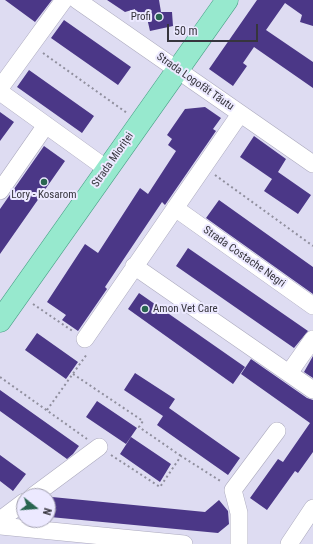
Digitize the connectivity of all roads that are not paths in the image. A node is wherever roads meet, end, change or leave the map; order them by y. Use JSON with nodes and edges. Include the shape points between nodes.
{"nodes":[{"id":1,"x":64,"y":0,"type":"edge"},
{"id":2,"x":77,"y":0,"type":"edge"},
{"id":3,"x":227,"y":0,"type":"edge"},
{"id":4,"x":177,"y":70,"type":"junction"},
{"id":5,"x":0,"y":88,"type":"edge"},
{"id":6,"x":0,"y":92,"type":"edge"},
{"id":7,"x":240,"y":114,"type":"junction"},
{"id":8,"x":46,"y":125,"type":"junction"},
{"id":9,"x":313,"y":164,"type":"edge"},
{"id":10,"x":107,"y":168,"type":"junction"},
{"id":11,"x":0,"y":191,"type":"edge"},
{"id":12,"x":175,"y":208,"type":"junction"},
{"id":13,"x":134,"y":266,"type":"junction"},
{"id":14,"x":313,"y":306,"type":"edge"},
{"id":15,"x":0,"y":321,"type":"edge"},
{"id":16,"x":85,"y":339,"type":"road end"},
{"id":17,"x":313,"y":340,"type":"edge"},
{"id":18,"x":288,"y":373,"type":"junction"},
{"id":19,"x":313,"y":390,"type":"edge"},
{"id":20,"x":277,"y":431,"type":"dead end"},
{"id":21,"x":99,"y":447,"type":"road end"},
{"id":22,"x":44,"y":488,"type":"edge"},
{"id":23,"x":16,"y":508,"type":"edge"},
{"id":24,"x":313,"y":508,"type":"edge"},
{"id":25,"x":0,"y":520,"type":"edge"},
{"id":26,"x":0,"y":526,"type":"edge"},
{"id":27,"x":113,"y":540,"type":"edge"},
{"id":28,"x":184,"y":544,"type":"edge"},
{"id":29,"x":239,"y":544,"type":"edge"},
{"id":30,"x":289,"y":544,"type":"edge"}],
"edges":[{"from":1,"to":5,"type":"street"},
{"from":2,"to":4,"type":"street","name":"Strada Logofăt Tăutu"},
{"from":3,"to":4,"type":"main road","name":"Strada Mioriței"},
{"from":4,"to":7,"type":"street","name":"Strada Logofăt Tăutu"},
{"from":4,"to":10,"type":"main road","name":"Strada Mioriței"},
{"from":6,"to":8,"type":"street"},
{"from":7,"to":9,"type":"street","name":"Strada Logofăt Tăutu"},
{"from":7,"to":12,"type":"street"},
{"from":8,"to":10,"type":"street"},
{"from":8,"to":11,"type":"street"},
{"from":10,"to":15,"type":"main road","name":"Strada Mioriței"},
{"from":12,"to":13,"type":"street"},
{"from":12,"to":14,"type":"street","name":"Strada Costache Negri"},
{"from":13,"to":16,"type":"street"},
{"from":13,"to":18,"type":"street"},
{"from":17,"to":18,"type":"street"},
{"from":18,"to":19,"type":"street"},
{"from":20,"to":29,"type":"street","via":[[234,490],[239,513]]},
{"from":21,"to":22,"type":"street"},
{"from":23,"to":25,"type":"street"},
{"from":24,"to":30,"type":"street"},
{"from":26,"to":27,"type":"street"},
{"from":27,"to":28,"type":"street"}]}
